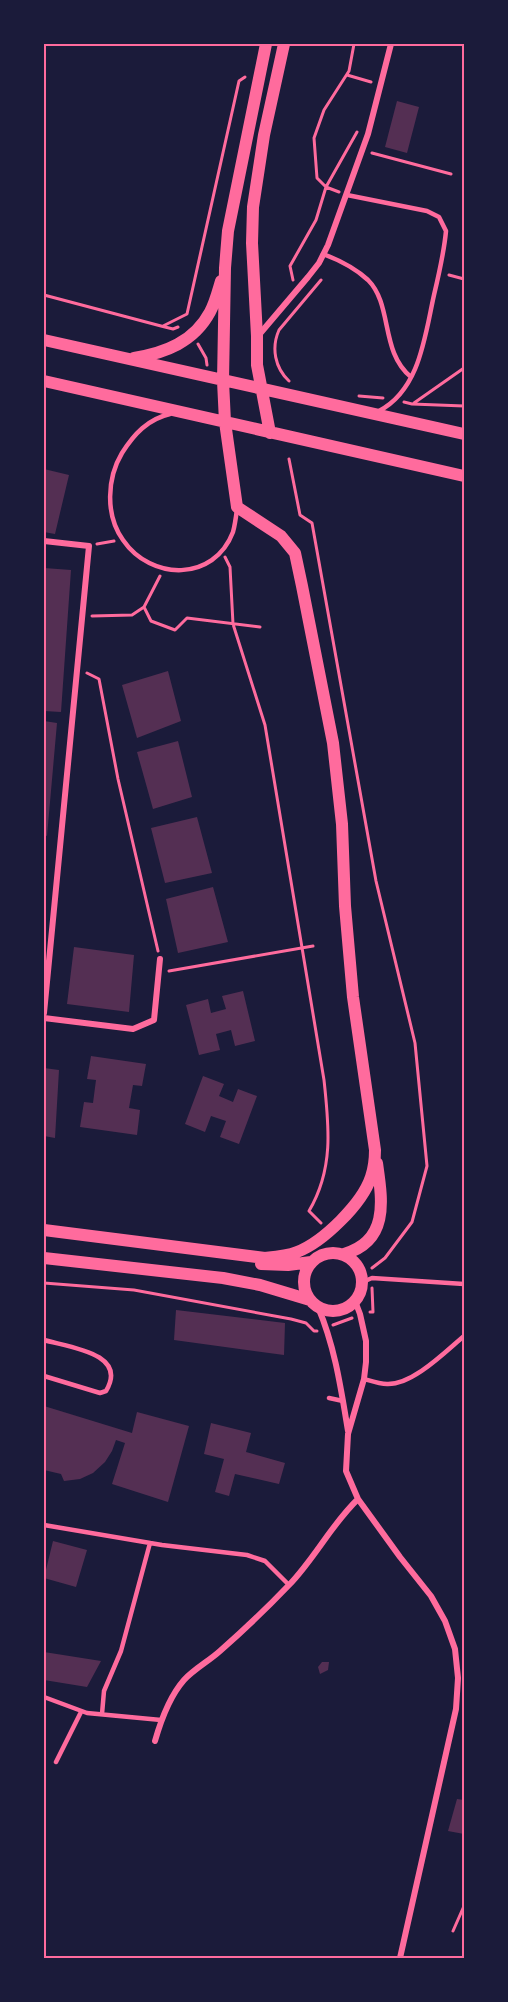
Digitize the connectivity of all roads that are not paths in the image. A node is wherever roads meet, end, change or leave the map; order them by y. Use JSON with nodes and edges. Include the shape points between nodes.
{"nodes":[{"id":1,"x":266,"y":44,"type":"edge"},
{"id":2,"x":284,"y":44,"type":"edge"},
{"id":3,"x":391,"y":44,"type":"edge"},
{"id":4,"x":347,"y":195,"type":"junction"},
{"id":5,"x":323,"y":254,"type":"junction"},
{"id":6,"x":225,"y":268,"type":"junction"},
{"id":7,"x":257,"y":336,"type":"junction"},
{"id":8,"x":44,"y":340,"type":"edge"},
{"id":9,"x":128,"y":359,"type":"junction"},
{"id":10,"x":411,"y":377,"type":"junction"},
{"id":11,"x":44,"y":381,"type":"edge"},
{"id":12,"x":223,"y":381,"type":"junction"},
{"id":13,"x":260,"y":388,"type":"junction"},
{"id":14,"x":180,"y":412,"type":"junction"},
{"id":15,"x":374,"y":414,"type":"junction"},
{"id":16,"x":225,"y":423,"type":"junction"},
{"id":17,"x":270,"y":432,"type":"junction"},
{"id":18,"x":465,"y":434,"type":"edge"},
{"id":19,"x":465,"y":476,"type":"edge"},
{"id":20,"x":237,"y":507,"type":"junction"},
{"id":21,"x":44,"y":541,"type":"edge"},
{"id":22,"x":160,"y":959,"type":"road end"},
{"id":23,"x":44,"y":1015,"type":"edge"},
{"id":24,"x":375,"y":1150,"type":"junction"},
{"id":25,"x":44,"y":1230,"type":"edge"},
{"id":26,"x":116,"y":1239,"type":"junction"},
{"id":27,"x":344,"y":1254,"type":"junction"},
{"id":28,"x":44,"y":1258,"type":"edge"},
{"id":29,"x":311,"y":1262,"type":"junction"},
{"id":30,"x":465,"y":1284,"type":"edge"},
{"id":31,"x":363,"y":1286,"type":"junction"},
{"id":32,"x":355,"y":1301,"type":"junction"},
{"id":33,"x":314,"y":1304,"type":"junction"},
{"id":34,"x":465,"y":1336,"type":"edge"},
{"id":35,"x":44,"y":1340,"type":"edge"},
{"id":36,"x":44,"y":1376,"type":"edge"},
{"id":37,"x":364,"y":1379,"type":"junction"},
{"id":38,"x":329,"y":1398,"type":"dead end"},
{"id":39,"x":343,"y":1401,"type":"junction"},
{"id":40,"x":348,"y":1434,"type":"junction"},
{"id":41,"x":358,"y":1499,"type":"junction"},
{"id":42,"x":44,"y":1525,"type":"edge"},
{"id":43,"x":150,"y":1543,"type":"junction"},
{"id":44,"x":289,"y":1585,"type":"junction"},
{"id":45,"x":44,"y":1697,"type":"edge"},
{"id":46,"x":81,"y":1712,"type":"junction"},
{"id":47,"x":102,"y":1714,"type":"junction"},
{"id":48,"x":161,"y":1720,"type":"junction"},
{"id":49,"x":155,"y":1741,"type":"dead end"},
{"id":50,"x":56,"y":1762,"type":"dead end"},
{"id":51,"x":400,"y":1959,"type":"edge"}],
"edges":[{"from":1,"to":6,"type":"main road","via":[[228,231]]},
{"from":2,"to":7,"type":"main road","via":[[264,135],[254,207]]},
{"from":3,"to":4,"type":"street","via":[[368,134]]},
{"from":4,"to":5,"type":"street"},
{"from":4,"to":10,"type":"lane","via":[[427,211],[439,217],[446,231],[423,346]]},
{"from":5,"to":7,"type":"street"},
{"from":5,"to":10,"type":"lane","via":[[369,281],[377,295],[397,363]]},
{"from":6,"to":9,"type":"main road","via":[[212,310],[193,335],[170,349]]},
{"from":6,"to":12,"type":"main road"},
{"from":7,"to":13,"type":"main road"},
{"from":8,"to":9,"type":"main road"},
{"from":9,"to":12,"type":"main road"},
{"from":10,"to":15,"type":"lane","via":[[396,399]]},
{"from":11,"to":14,"type":"main road"},
{"from":12,"to":13,"type":"main road"},
{"from":12,"to":16,"type":"main road"},
{"from":13,"to":15,"type":"main road"},
{"from":13,"to":17,"type":"main road"},
{"from":14,"to":16,"type":"main road"},
{"from":14,"to":20,"type":"lane","via":[[160,416],[144,425],[118,460],[110,500],[123,539],[137,554],[164,568],[199,568],[226,546],[234,529]]},
{"from":15,"to":18,"type":"main road"},
{"from":16,"to":17,"type":"main road"},
{"from":16,"to":20,"type":"main road"},
{"from":17,"to":19,"type":"main road"},
{"from":20,"to":24,"type":"main road","via":[[281,536],[295,553],[333,743],[353,997]]},
{"from":21,"to":23,"type":"street","via":[[89,546]]},
{"from":22,"to":23,"type":"street","via":[[154,1020],[133,1029]]},
{"from":24,"to":26,"type":"main road","via":[[371,1177],[363,1195],[329,1231],[295,1253],[265,1258]]},
{"from":24,"to":27,"type":"main road","via":[[383,1202],[381,1213],[366,1242]]},
{"from":25,"to":26,"type":"main road"},
{"from":26,"to":29,"type":"main road","via":[[267,1264]]},
{"from":27,"to":29,"type":"main road","via":[[326,1253]]},
{"from":27,"to":31,"type":"main road","via":[[357,1264]]},
{"from":28,"to":33,"type":"main road","via":[[223,1278]]},
{"from":29,"to":33,"type":"main road","via":[[304,1277],[306,1293]]},
{"from":30,"to":31,"type":"lane","via":[[372,1278]]},
{"from":31,"to":32,"type":"main road"},
{"from":32,"to":33,"type":"main road","via":[[338,1311]]},
{"from":32,"to":37,"type":"street","via":[[366,1341]]},
{"from":33,"to":39,"type":"street","via":[[327,1330]]},
{"from":34,"to":37,"type":"lane","via":[[402,1382],[387,1384]]},
{"from":35,"to":36,"type":"lane","via":[[104,1359],[111,1377],[110,1386],[100,1393]]},
{"from":37,"to":40,"type":"street"},
{"from":38,"to":39,"type":"lane"},
{"from":39,"to":40,"type":"street"},
{"from":40,"to":41,"type":"street","via":[[346,1471]]},
{"from":41,"to":44,"type":"street"},
{"from":41,"to":51,"type":"street","via":[[436,1604],[455,1649],[458,1678],[456,1709]]},
{"from":42,"to":43,"type":"lane"},
{"from":43,"to":44,"type":"lane","via":[[247,1555],[265,1561]]},
{"from":43,"to":47,"type":"lane","via":[[121,1651],[104,1691]]},
{"from":44,"to":48,"type":"street","via":[[220,1652],[185,1679]]},
{"from":45,"to":46,"type":"lane"},
{"from":46,"to":47,"type":"lane"},
{"from":46,"to":50,"type":"lane"},
{"from":47,"to":48,"type":"lane"},
{"from":48,"to":49,"type":"street"}]}
